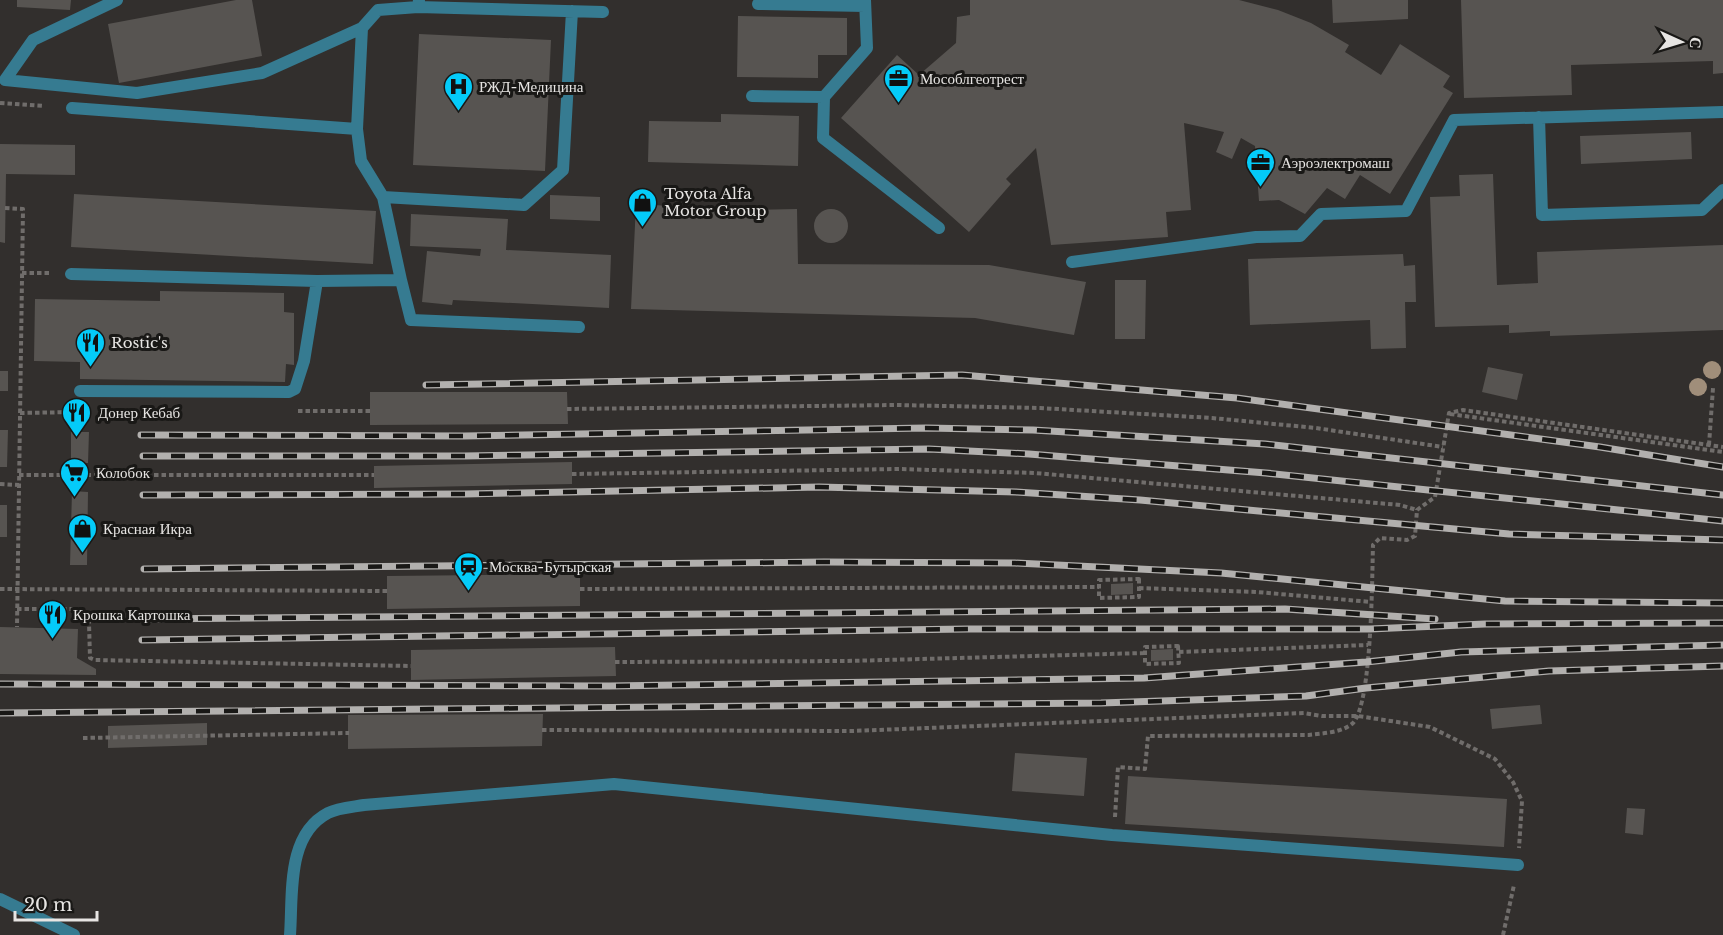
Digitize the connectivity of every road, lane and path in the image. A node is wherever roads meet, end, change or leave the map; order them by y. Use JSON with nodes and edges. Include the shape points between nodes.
{"nodes":[{"id":1,"x":117,"y":0,"type":"edge"},
{"id":2,"x":865,"y":3,"type":"edge"},
{"id":3,"x":418,"y":4,"type":"edge"},
{"id":4,"x":758,"y":4,"type":"dead end"},
{"id":5,"x":572,"y":11,"type":"junction"},
{"id":6,"x":603,"y":12,"type":"dead end"},
{"id":7,"x":362,"y":27,"type":"junction"},
{"id":8,"x":752,"y":96,"type":"dead end"},
{"id":9,"x":824,"y":97,"type":"junction"},
{"id":10,"x":0,"y":103,"type":"edge"},
{"id":11,"x":72,"y":108,"type":"joint"},
{"id":12,"x":1723,"y":112,"type":"edge"},
{"id":13,"x":1539,"y":117,"type":"junction"},
{"id":14,"x":357,"y":129,"type":"junction"},
{"id":15,"x":1723,"y":190,"type":"edge"},
{"id":16,"x":383,"y":197,"type":"junction"},
{"id":17,"x":5,"y":208,"type":"dead end"},
{"id":18,"x":939,"y":228,"type":"dead end"},
{"id":19,"x":1072,"y":262,"type":"dead end"},
{"id":20,"x":22,"y":273,"type":"junction"},
{"id":21,"x":71,"y":274,"type":"joint"},
{"id":22,"x":401,"y":280,"type":"junction"},
{"id":23,"x":317,"y":281,"type":"junction"},
{"id":24,"x":579,"y":327,"type":"dead end"},
{"id":25,"x":1713,"y":388,"type":"dead end"},
{"id":26,"x":80,"y":391,"type":"dead end"},
{"id":27,"x":567,"y":409,"type":"dead end"},
{"id":28,"x":1449,"y":413,"type":"junction"},
{"id":29,"x":1709,"y":445,"type":"junction"},
{"id":30,"x":1443,"y":447,"type":"junction"},
{"id":31,"x":1723,"y":447,"type":"edge"},
{"id":32,"x":1723,"y":452,"type":"edge"},
{"id":33,"x":572,"y":474,"type":"dead end"},
{"id":34,"x":20,"y":475,"type":"junction"},
{"id":35,"x":374,"y":476,"type":"dead end"},
{"id":36,"x":0,"y":484,"type":"edge"},
{"id":37,"x":19,"y":485,"type":"junction"},
{"id":38,"x":1417,"y":510,"type":"junction"},
{"id":39,"x":1099,"y":587,"type":"junction"},
{"id":40,"x":1139,"y":588,"type":"junction"},
{"id":41,"x":0,"y":589,"type":"edge"},
{"id":42,"x":18,"y":589,"type":"junction"},
{"id":43,"x":580,"y":590,"type":"dead end"},
{"id":44,"x":387,"y":591,"type":"dead end"},
{"id":45,"x":1371,"y":602,"type":"junction"},
{"id":46,"x":18,"y":609,"type":"junction"},
{"id":47,"x":17,"y":627,"type":"dead end"},
{"id":48,"x":1368,"y":645,"type":"junction"},
{"id":49,"x":1179,"y":652,"type":"junction"},
{"id":50,"x":1145,"y":653,"type":"junction"},
{"id":51,"x":615,"y":662,"type":"dead end"},
{"id":52,"x":411,"y":666,"type":"dead end"},
{"id":53,"x":1358,"y":716,"type":"junction"},
{"id":54,"x":542,"y":730,"type":"dead end"},
{"id":55,"x":349,"y":733,"type":"dead end"},
{"id":56,"x":83,"y":738,"type":"dead end"},
{"id":57,"x":1112,"y":835,"type":"junction"},
{"id":58,"x":1518,"y":865,"type":"junction"},
{"id":59,"x":0,"y":899,"type":"edge"},
{"id":60,"x":74,"y":935,"type":"edge"},
{"id":61,"x":290,"y":935,"type":"edge"},
{"id":62,"x":1503,"y":935,"type":"edge"}],
"edges":[{"from":1,"to":7,"type":"lane","via":[[33,40],[5,80],[137,93],[262,73]]},
{"from":2,"to":4,"type":"lane"},
{"from":2,"to":9,"type":"lane","via":[[867,48]]},
{"from":3,"to":5,"type":"lane"},
{"from":3,"to":7,"type":"lane","via":[[378,10]]},
{"from":5,"to":6,"type":"lane"},
{"from":5,"to":16,"type":"lane","via":[[563,170],[524,205]]},
{"from":7,"to":14,"type":"lane"},
{"from":8,"to":9,"type":"lane"},
{"from":9,"to":18,"type":"lane","via":[[823,138]]},
{"from":10,"to":11,"type":"path"},
{"from":11,"to":14,"type":"lane"},
{"from":12,"to":13,"type":"lane"},
{"from":13,"to":15,"type":"lane","via":[[1542,215],[1702,210]]},
{"from":13,"to":19,"type":"lane","via":[[1454,120],[1406,211],[1321,214],[1300,236],[1256,237]]},
{"from":14,"to":16,"type":"lane","via":[[361,161]]},
{"from":16,"to":22,"type":"lane"},
{"from":17,"to":20,"type":"path","via":[[23,208]]},
{"from":20,"to":21,"type":"path"},
{"from":20,"to":34,"type":"path"},
{"from":21,"to":23,"type":"lane"},
{"from":22,"to":23,"type":"lane"},
{"from":22,"to":24,"type":"lane","via":[[411,320]]},
{"from":23,"to":26,"type":"lane","via":[[304,361],[295,389],[289,392]]},
{"from":25,"to":29,"type":"path"},
{"from":27,"to":30,"type":"path","via":[[896,405],[1040,408],[1293,426]]},
{"from":28,"to":29,"type":"path","via":[[1463,410]]},
{"from":28,"to":30,"type":"path"},
{"from":28,"to":32,"type":"path"},
{"from":29,"to":31,"type":"path"},
{"from":30,"to":38,"type":"path","via":[[1435,497]]},
{"from":33,"to":38,"type":"path","via":[[899,469],[1035,473],[1400,505]]},
{"from":34,"to":35,"type":"path"},
{"from":34,"to":37,"type":"path"},
{"from":36,"to":37,"type":"path"},
{"from":37,"to":42,"type":"path"},
{"from":38,"to":45,"type":"path","via":[[1414,536],[1407,540],[1380,538],[1373,545]]},
{"from":39,"to":40,"type":"path","via":[[1099,580],[1139,579]]},
{"from":39,"to":40,"type":"path","via":[[1099,598],[1139,597]]},
{"from":39,"to":43,"type":"path"},
{"from":40,"to":45,"type":"path","via":[[1257,592]]},
{"from":41,"to":42,"type":"path"},
{"from":42,"to":44,"type":"path"},
{"from":42,"to":46,"type":"path"},
{"from":45,"to":48,"type":"path"},
{"from":46,"to":47,"type":"path"},
{"from":46,"to":52,"type":"path","via":[[73,609],[84,613],[89,623],[90,658],[95,660]]},
{"from":48,"to":49,"type":"path"},
{"from":48,"to":53,"type":"path","via":[[1366,688]]},
{"from":49,"to":50,"type":"path","via":[[1178,646],[1145,647]]},
{"from":49,"to":50,"type":"path","via":[[1179,663],[1145,664]]},
{"from":50,"to":51,"type":"path","via":[[870,661]]},
{"from":53,"to":54,"type":"path","via":[[1304,713],[852,731]]},
{"from":53,"to":57,"type":"path","via":[[1351,725],[1334,732],[1309,735],[1149,736],[1145,769],[1119,767]]},
{"from":53,"to":58,"type":"path","via":[[1430,727],[1495,759],[1522,801]]},
{"from":55,"to":56,"type":"path"},
{"from":57,"to":58,"type":"lane"},
{"from":57,"to":61,"type":"lane","via":[[614,784],[364,805],[330,812],[310,826],[300,842]]},
{"from":58,"to":62,"type":"path"},
{"from":59,"to":60,"type":"lane"}]}
